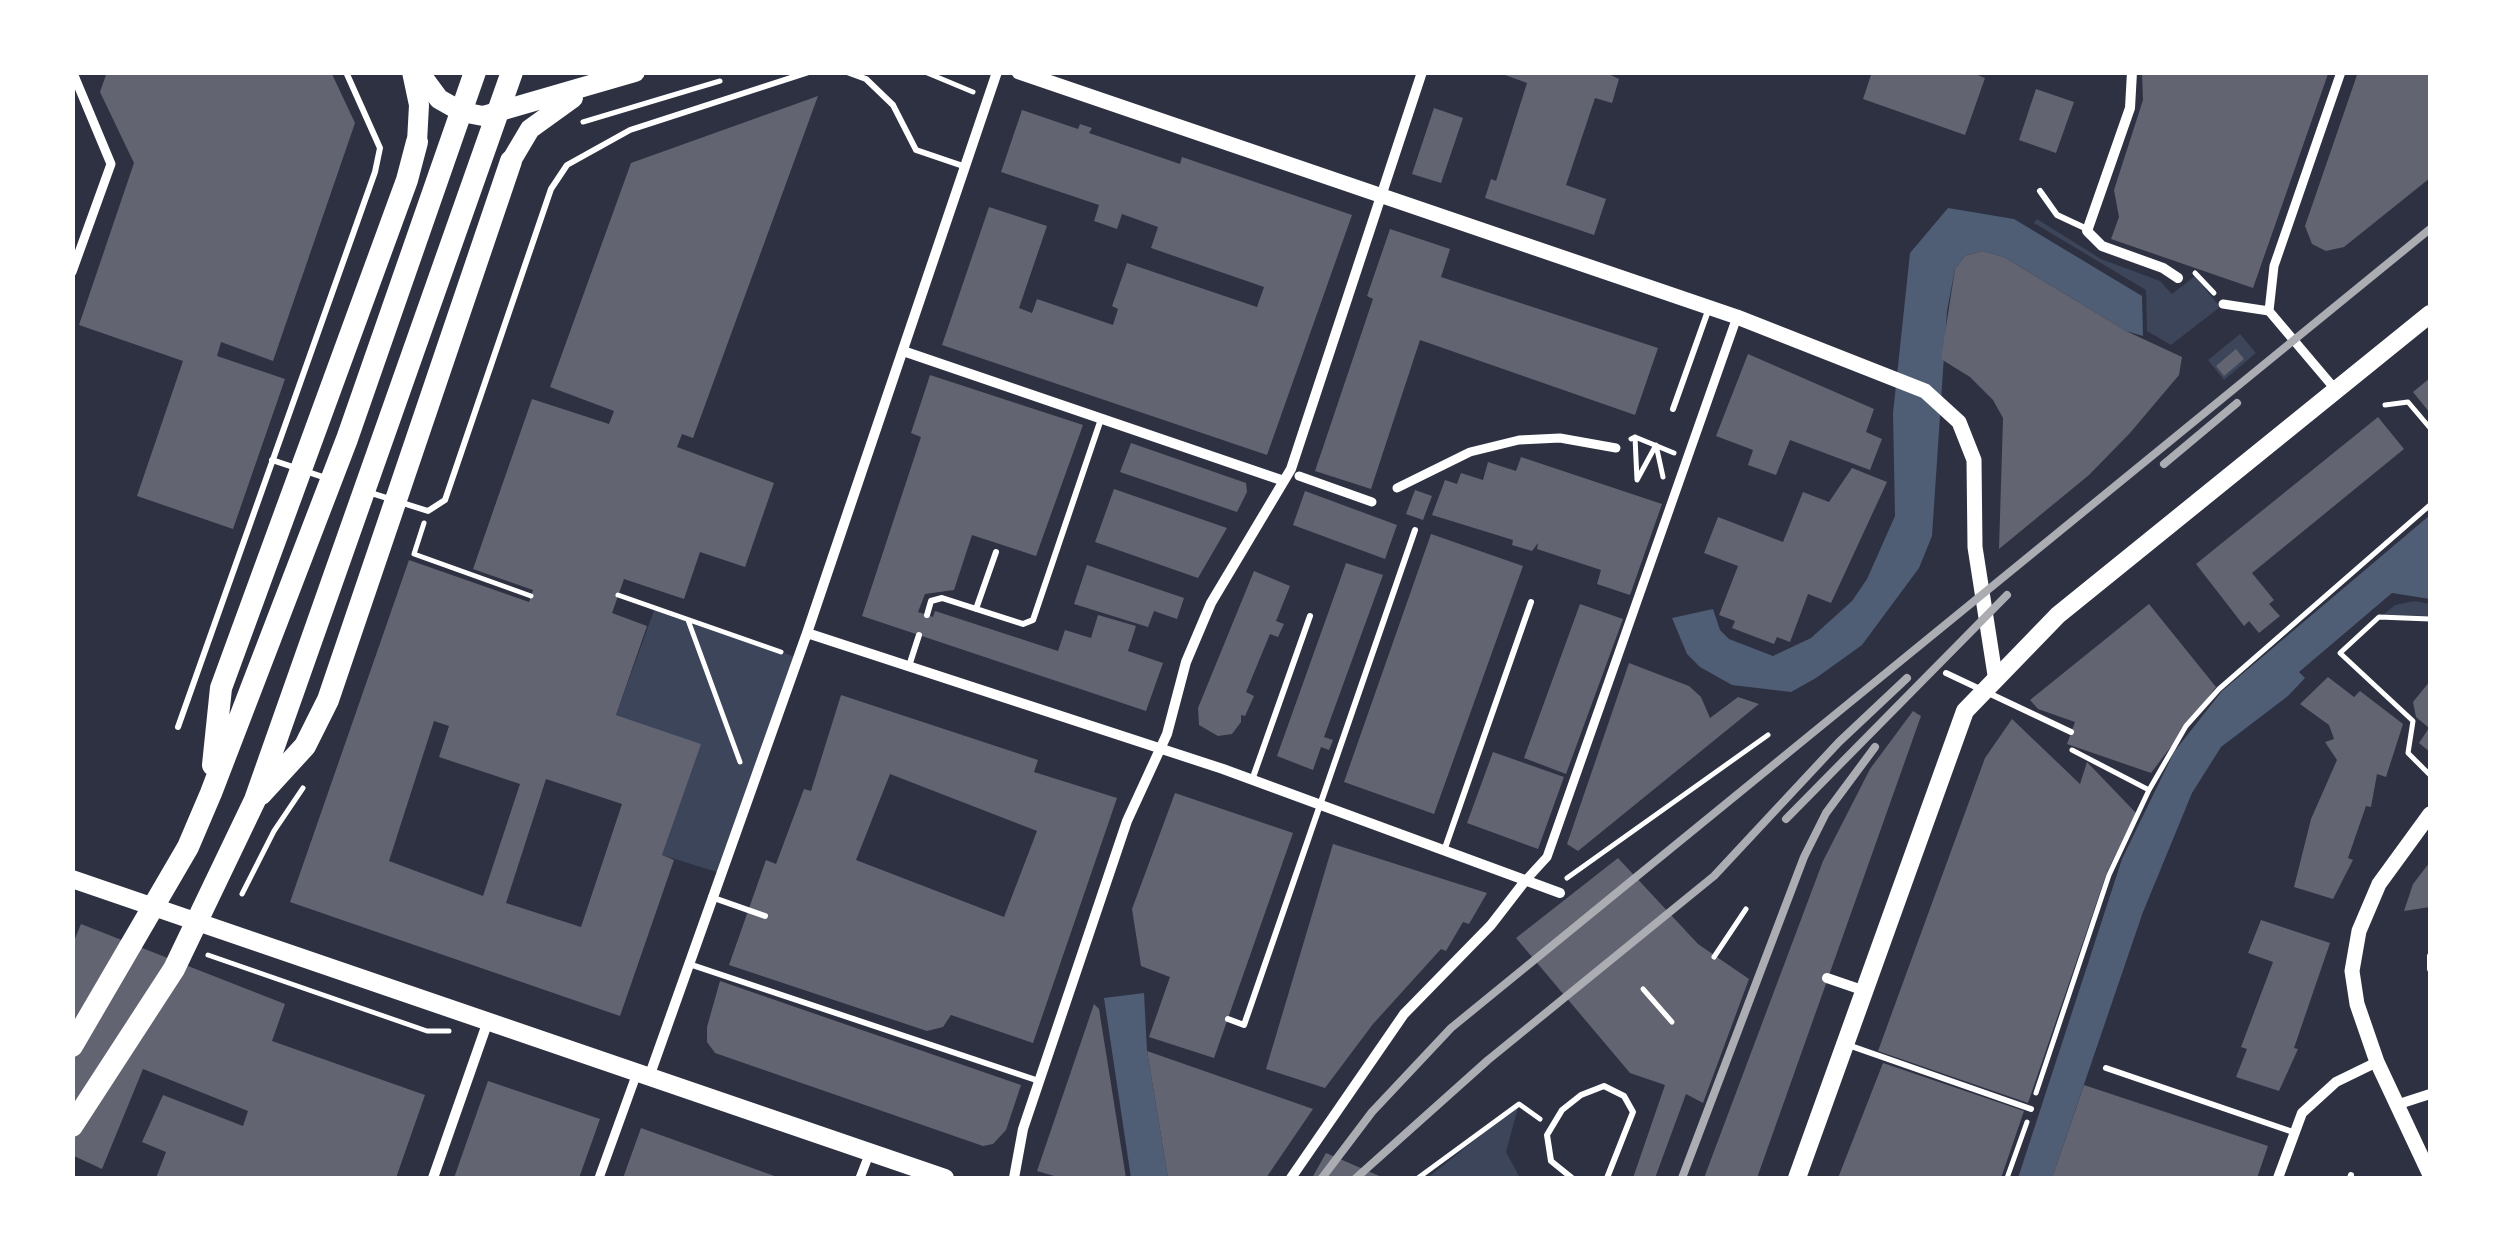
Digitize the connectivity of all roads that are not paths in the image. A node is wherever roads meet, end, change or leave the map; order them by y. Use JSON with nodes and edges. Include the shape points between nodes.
{"nodes":[{"id":1,"x":346,"y":72,"type":"edge"},
{"id":2,"x":416,"y":72,"type":"edge"},
{"id":3,"x":475,"y":72,"type":"edge"},
{"id":4,"x":512,"y":72,"type":"edge"},
{"id":5,"x":636,"y":72,"type":"edge"},
{"id":6,"x":809,"y":72,"type":"edge"},
{"id":7,"x":847,"y":72,"type":"edge"},
{"id":8,"x":997,"y":72,"type":"edge"},
{"id":9,"x":1019,"y":72,"type":"edge"},
{"id":10,"x":1422,"y":72,"type":"edge"},
{"id":11,"x":2132,"y":72,"type":"edge"},
{"id":12,"x":2342,"y":72,"type":"edge"},
{"id":13,"x":73,"y":73,"type":"edge"},
{"id":14,"x":596,"y":84,"type":"junction"},
{"id":15,"x":416,"y":142,"type":"joint"},
{"id":16,"x":512,"y":161,"type":"joint"},
{"id":17,"x":966,"y":166,"type":"junction"},
{"id":18,"x":2040,"y":191,"type":"dead end"},
{"id":19,"x":1380,"y":194,"type":"junction"},
{"id":20,"x":2087,"y":229,"type":"junction"},
{"id":21,"x":72,"y":272,"type":"edge"},
{"id":22,"x":2178,"y":278,"type":"road end"},
{"id":23,"x":2223,"y":304,"type":"road end"},
{"id":24,"x":1710,"y":307,"type":"junction"},
{"id":25,"x":2269,"y":311,"type":"junction"},
{"id":26,"x":2430,"y":314,"type":"edge"},
{"id":27,"x":1738,"y":317,"type":"junction"},
{"id":28,"x":902,"y":351,"type":"junction"},
{"id":29,"x":2335,"y":390,"type":"junction"},
{"id":30,"x":1673,"y":409,"type":"dead end"},
{"id":31,"x":1101,"y":419,"type":"junction"},
{"id":32,"x":1616,"y":448,"type":"road end"},
{"id":33,"x":272,"y":460,"type":"junction"},
{"id":34,"x":1299,"y":476,"type":"dead end"},
{"id":35,"x":1284,"y":481,"type":"junction"},
{"id":36,"x":343,"y":484,"type":"dead end"},
{"id":37,"x":1397,"y":488,"type":"dead end"},
{"id":38,"x":360,"y":490,"type":"dead end"},
{"id":39,"x":1372,"y":502,"type":"dead end"},
{"id":40,"x":1415,"y":530,"type":"dead end"},
{"id":41,"x":996,"y":552,"type":"dead end"},
{"id":42,"x":1531,"y":602,"type":"dead end"},
{"id":43,"x":976,"y":609,"type":"junction"},
{"id":44,"x":926,"y":614,"type":"dead end"},
{"id":45,"x":1310,"y":616,"type":"dead end"},
{"id":46,"x":807,"y":633,"type":"junction"},
{"id":47,"x":920,"y":635,"type":"dead end"},
{"id":48,"x":909,"y":667,"type":"junction"},
{"id":49,"x":1946,"y":673,"type":"dead end"},
{"id":50,"x":1988,"y":682,"type":"junction"},
{"id":51,"x":178,"y":727,"type":"dead end"},
{"id":52,"x":2072,"y":732,"type":"dead end"},
{"id":53,"x":1160,"y":751,"type":"junction"},
{"id":54,"x":1252,"y":780,"type":"junction"},
{"id":55,"x":211,"y":794,"type":"junction"},
{"id":56,"x":255,"y":800,"type":"junction"},
{"id":57,"x":1318,"y":807,"type":"junction"},
{"id":58,"x":2430,"y":814,"type":"edge"},
{"id":59,"x":1445,"y":848,"type":"junction"},
{"id":60,"x":72,"y":879,"type":"edge"},
{"id":61,"x":1525,"y":881,"type":"junction"},
{"id":62,"x":1555,"y":891,"type":"road end"},
{"id":63,"x":711,"y":897,"type":"junction"},
{"id":64,"x":765,"y":916,"type":"dead end"},
{"id":65,"x":2430,"y":956,"type":"edge"},
{"id":66,"x":688,"y":964,"type":"junction"},
{"id":67,"x":2430,"y":970,"type":"edge"},
{"id":68,"x":1827,"y":978,"type":"dead end"},
{"id":69,"x":1865,"y":991,"type":"junction"},
{"id":70,"x":488,"y":1020,"type":"junction"},
{"id":71,"x":1228,"y":1020,"type":"dead end"},
{"id":72,"x":1846,"y":1045,"type":"junction"},
{"id":73,"x":72,"y":1046,"type":"edge"},
{"id":74,"x":2378,"y":1062,"type":"junction"},
{"id":75,"x":2106,"y":1068,"type":"dead end"},
{"id":76,"x":643,"y":1075,"type":"junction"},
{"id":77,"x":1039,"y":1081,"type":"junction"},
{"id":78,"x":2430,"y":1094,"type":"edge"},
{"id":79,"x":2396,"y":1105,"type":"junction"},
{"id":80,"x":2031,"y":1109,"type":"road end"},
{"id":81,"x":72,"y":1126,"type":"edge"},
{"id":82,"x":2294,"y":1132,"type":"junction"},
{"id":83,"x":870,"y":1152,"type":"junction"},
{"id":84,"x":2430,"y":1175,"type":"edge"},
{"id":85,"x":433,"y":1178,"type":"edge"},
{"id":86,"x":599,"y":1178,"type":"edge"},
{"id":87,"x":860,"y":1178,"type":"edge"},
{"id":88,"x":945,"y":1178,"type":"edge"},
{"id":89,"x":1014,"y":1178,"type":"edge"},
{"id":90,"x":1291,"y":1178,"type":"edge"},
{"id":91,"x":1572,"y":1178,"type":"edge"},
{"id":92,"x":1606,"y":1178,"type":"edge"},
{"id":93,"x":1797,"y":1178,"type":"edge"},
{"id":94,"x":2278,"y":1178,"type":"edge"}],
"edges":[{"from":1,"to":33,"type":"lane","via":[[380,148]]},
{"from":2,"to":14,"type":"highway","via":[[439,99],[483,116]]},
{"from":2,"to":15,"type":"highway"},
{"from":3,"to":55,"type":"highway","via":[[334,474]]},
{"from":4,"to":56,"type":"highway"},
{"from":5,"to":14,"type":"highway"},
{"from":6,"to":38,"type":"lane","via":[[630,130],[567,165],[551,190],[451,491],[428,511]]},
{"from":7,"to":17,"type":"lane","via":[[866,79],[893,105],[916,150]]},
{"from":8,"to":17,"type":"street"},
{"from":9,"to":19,"type":"street"},
{"from":10,"to":19,"type":"street"},
{"from":11,"to":20,"type":"street","via":[[2130,108]]},
{"from":12,"to":25,"type":"street","via":[[2274,266]]},
{"from":13,"to":21,"type":"street","via":[[112,164]]},
{"from":14,"to":16,"type":"highway","via":[[530,129]]},
{"from":15,"to":55,"type":"highway","via":[[220,688]]},
{"from":16,"to":56,"type":"highway","via":[[328,700],[306,746]]},
{"from":17,"to":28,"type":"street"},
{"from":18,"to":20,"type":"lane","via":[[2058,214]]},
{"from":19,"to":24,"type":"street"},
{"from":19,"to":35,"type":"street"},
{"from":20,"to":22,"type":"street","via":[[2102,246]]},
{"from":23,"to":25,"type":"street"},
{"from":24,"to":27,"type":"street"},
{"from":24,"to":30,"type":"lane"},
{"from":25,"to":29,"type":"street"},
{"from":26,"to":29,"type":"main road"},
{"from":27,"to":50,"type":"street","via":[[1890,374],[1925,391],[1959,422],[1974,460]]},
{"from":27,"to":61,"type":"street","via":[[1546,858]]},
{"from":28,"to":31,"type":"street"},
{"from":28,"to":46,"type":"street"},
{"from":29,"to":50,"type":"main road","via":[[2085,593]]},
{"from":31,"to":35,"type":"street"},
{"from":31,"to":43,"type":"lane","via":[[1033,620],[1022,624]]},
{"from":32,"to":37,"type":"street","via":[[1560,438],[1519,440],[1470,452]]},
{"from":33,"to":36,"type":"lane"},
{"from":33,"to":51,"type":"lane"},
{"from":34,"to":39,"type":"street"},
{"from":35,"to":53,"type":"street","via":[[1212,603]]},
{"from":40,"to":57,"type":"lane"},
{"from":41,"to":43,"type":"lane"},
{"from":42,"to":59,"type":"lane"},
{"from":43,"to":44,"type":"lane","via":[[942,598],[931,601]]},
{"from":45,"to":54,"type":"lane"},
{"from":46,"to":48,"type":"street"},
{"from":46,"to":63,"type":"street"},
{"from":47,"to":48,"type":"lane"},
{"from":48,"to":53,"type":"street"},
{"from":49,"to":50,"type":"lane"},
{"from":50,"to":52,"type":"lane"},
{"from":50,"to":69,"type":"main road","via":[[1965,711]]},
{"from":53,"to":54,"type":"street"},
{"from":53,"to":77,"type":"street","via":[[1127,821]]},
{"from":54,"to":57,"type":"street"},
{"from":55,"to":73,"type":"highway"},
{"from":56,"to":81,"type":"highway","via":[[174,969]]},
{"from":57,"to":59,"type":"street"},
{"from":57,"to":71,"type":"lane","via":[[1244,1025]]},
{"from":58,"to":74,"type":"street","via":[[2379,884],[2355,945],[2353,986]]},
{"from":59,"to":61,"type":"street"},
{"from":60,"to":70,"type":"main road"},
{"from":61,"to":62,"type":"street"},
{"from":61,"to":90,"type":"street","via":[[1404,1014]]},
{"from":63,"to":64,"type":"lane"},
{"from":63,"to":66,"type":"street"},
{"from":65,"to":67,"type":"lane"},
{"from":66,"to":76,"type":"street"},
{"from":66,"to":77,"type":"lane"},
{"from":68,"to":69,"type":"street"},
{"from":69,"to":72,"type":"main road"},
{"from":70,"to":76,"type":"main road"},
{"from":70,"to":85,"type":"street"},
{"from":72,"to":80,"type":"lane"},
{"from":72,"to":93,"type":"main road"},
{"from":74,"to":79,"type":"street"},
{"from":74,"to":82,"type":"street","via":[[2314,1100]]},
{"from":75,"to":82,"type":"lane"},
{"from":76,"to":83,"type":"main road"},
{"from":76,"to":86,"type":"street"},
{"from":77,"to":89,"type":"street"},
{"from":78,"to":79,"type":"street"},
{"from":79,"to":84,"type":"street"},
{"from":82,"to":94,"type":"street"},
{"from":83,"to":87,"type":"street"},
{"from":83,"to":88,"type":"main road"},
{"from":91,"to":92,"type":"lane","via":[[1551,1161],[1550,1126],[1594,1088],[1614,1088],[1633,1112]]}]}
